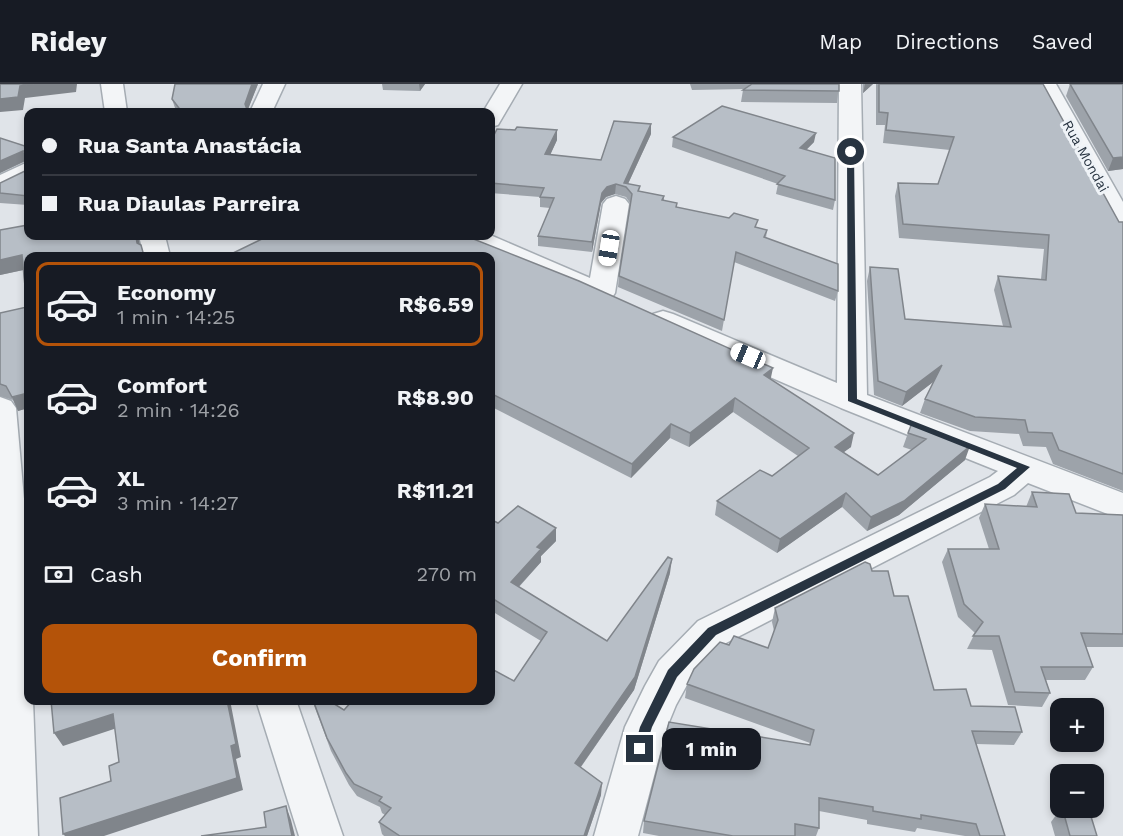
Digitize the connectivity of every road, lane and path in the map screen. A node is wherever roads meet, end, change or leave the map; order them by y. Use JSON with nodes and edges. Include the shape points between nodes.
{"nodes":[{"id":1,"x":112,"y":84,"type":"edge"},
{"id":2,"x":274,"y":84,"type":"edge"},
{"id":3,"x":511,"y":84,"type":"edge"},
{"id":4,"x":850,"y":84,"type":"edge"},
{"id":5,"x":1048,"y":87,"type":"edge"},
{"id":6,"x":115,"y":108,"type":"edge"},
{"id":7,"x":263,"y":108,"type":"edge"},
{"id":8,"x":495,"y":111,"type":"edge"},
{"id":9,"x":24,"y":171,"type":"edge"},
{"id":10,"x":1123,"y":177,"type":"edge"},
{"id":11,"x":1099,"y":180,"type":"junction"},
{"id":12,"x":0,"y":185,"type":"edge"},
{"id":13,"x":616,"y":204,"type":"dead end"},
{"id":14,"x":1123,"y":225,"type":"edge"},
{"id":15,"x":481,"y":240,"type":"edge"},
{"id":16,"x":619,"y":301,"type":"junction"},
{"id":17,"x":852,"y":401,"type":"junction"},
{"id":18,"x":0,"y":408,"type":"edge"},
{"id":19,"x":1025,"y":467,"type":"junction"},
{"id":20,"x":1123,"y":507,"type":"edge"},
{"id":21,"x":278,"y":705,"type":"edge"},
{"id":22,"x":16,"y":836,"type":"edge"},
{"id":23,"x":321,"y":836,"type":"edge"},
{"id":24,"x":615,"y":836,"type":"edge"}],
"edges":[{"from":1,"to":6,"type":"street"},
{"from":2,"to":7,"type":"street"},
{"from":3,"to":8,"type":"street"},
{"from":4,"to":17,"type":"street"},
{"from":5,"to":11,"type":"street","name":"Rua Mondai"},
{"from":9,"to":12,"type":"street"},
{"from":10,"to":11,"type":"street"},
{"from":11,"to":14,"type":"street","name":"Rua Mondai"},
{"from":13,"to":16,"type":"street"},
{"from":15,"to":16,"type":"street"},
{"from":16,"to":17,"type":"street"},
{"from":17,"to":19,"type":"street"},
{"from":18,"to":22,"type":"street","via":[[9,533]]},
{"from":19,"to":20,"type":"street"},
{"from":19,"to":24,"type":"street","via":[[1002,486],[712,632],[673,673],[659,698],[646,727]]},
{"from":21,"to":23,"type":"street"}]}
